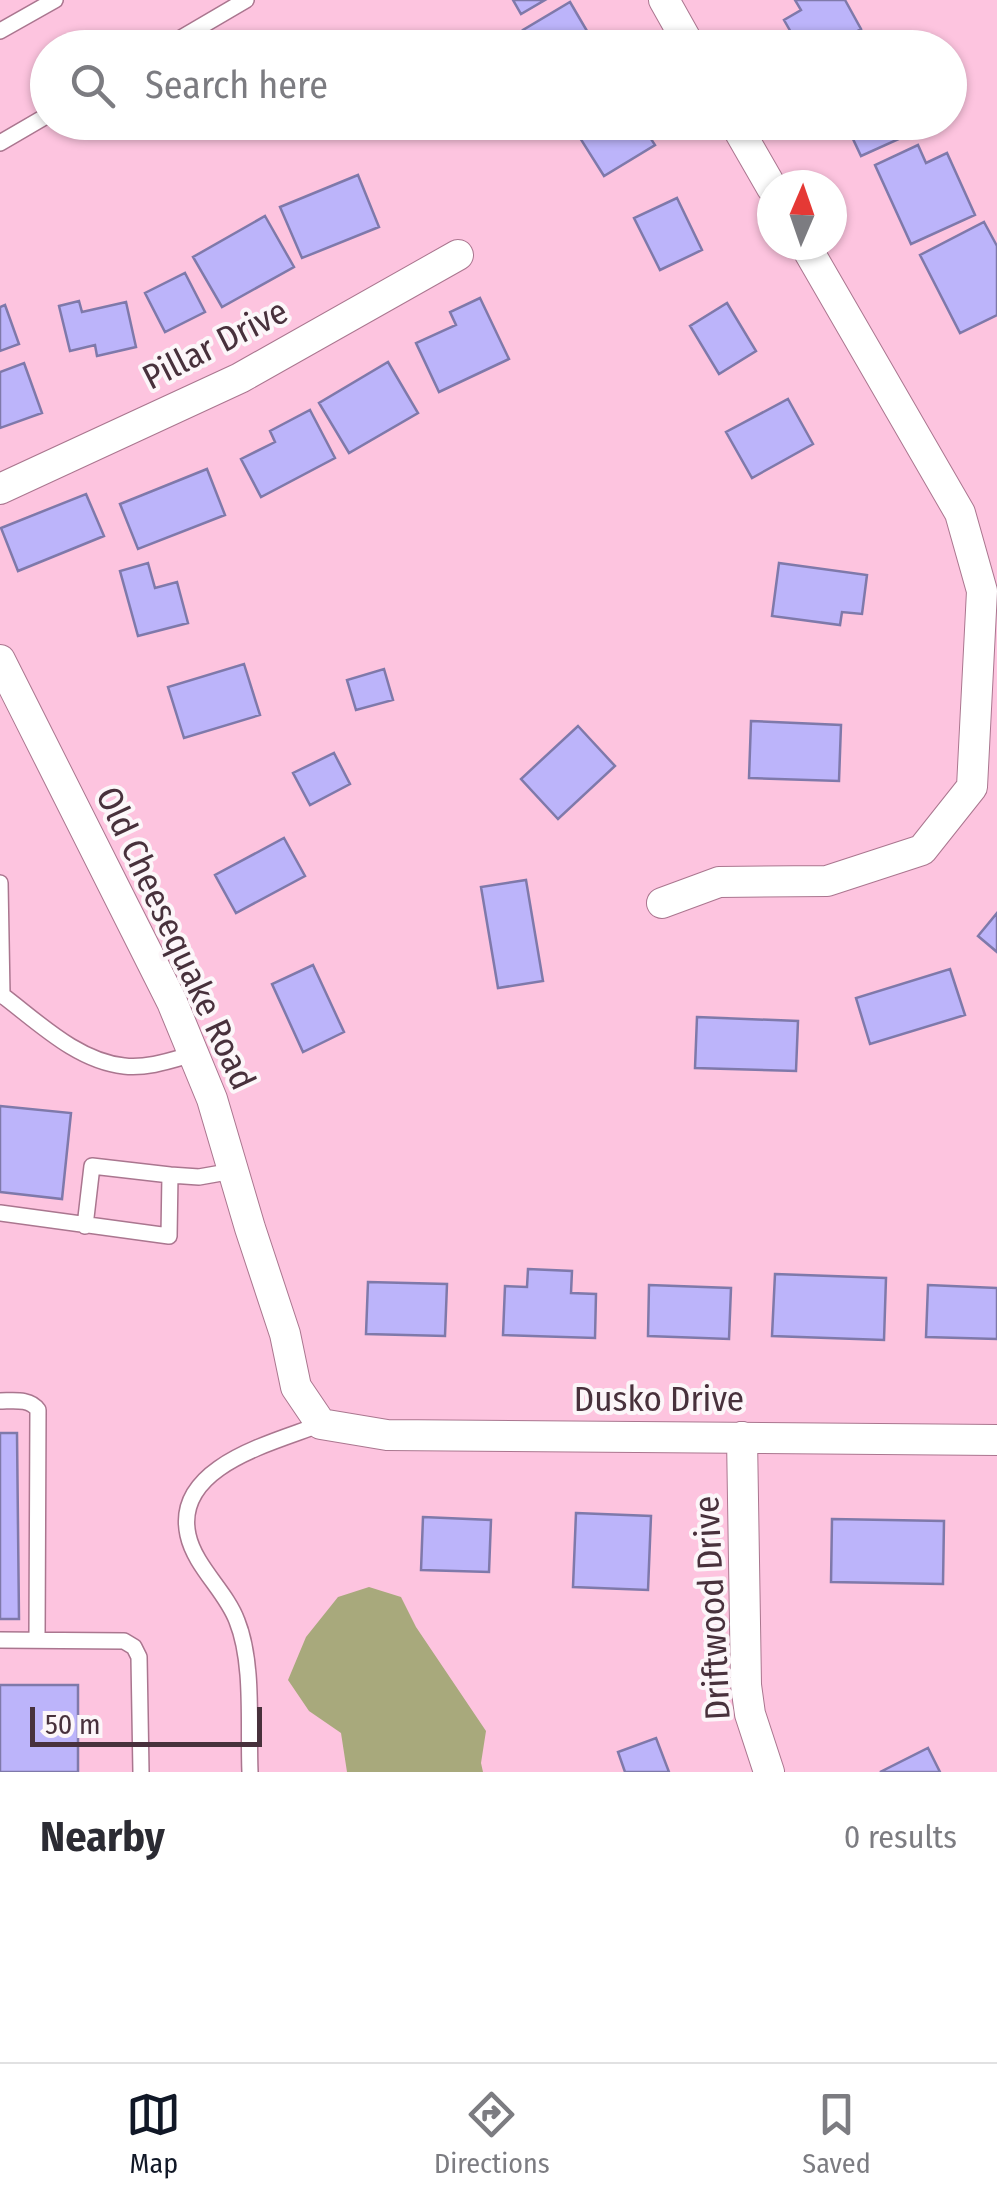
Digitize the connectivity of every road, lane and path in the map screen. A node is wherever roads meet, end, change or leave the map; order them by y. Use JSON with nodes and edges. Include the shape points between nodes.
{"nodes":[{"id":1,"x":54,"y":0,"type":"edge"},
{"id":2,"x":246,"y":0,"type":"edge"},
{"id":3,"x":664,"y":0,"type":"edge"},
{"id":4,"x":195,"y":30,"type":"edge"},
{"id":5,"x":681,"y":30,"type":"edge"},
{"id":6,"x":0,"y":32,"type":"edge"},
{"id":7,"x":30,"y":125,"type":"edge"},
{"id":8,"x":744,"y":140,"type":"edge"},
{"id":9,"x":0,"y":142,"type":"edge"},
{"id":10,"x":762,"y":170,"type":"edge"},
{"id":11,"x":458,"y":254,"type":"dead end"},
{"id":12,"x":814,"y":260,"type":"edge"},
{"id":13,"x":0,"y":489,"type":"edge"},
{"id":14,"x":0,"y":660,"type":"edge"},
{"id":15,"x":0,"y":883,"type":"edge"},
{"id":16,"x":662,"y":903,"type":"dead end"},
{"id":17,"x":1,"y":996,"type":"edge"},
{"id":18,"x":194,"y":1054,"type":"junction"},
{"id":19,"x":233,"y":1171,"type":"junction"},
{"id":20,"x":170,"y":1175,"type":"junction"},
{"id":21,"x":0,"y":1213,"type":"edge"},
{"id":22,"x":85,"y":1226,"type":"junction"},
{"id":23,"x":0,"y":1401,"type":"edge"},
{"id":24,"x":321,"y":1424,"type":"junction"},
{"id":25,"x":742,"y":1437,"type":"junction"},
{"id":26,"x":997,"y":1440,"type":"edge"},
{"id":27,"x":0,"y":1640,"type":"edge"},
{"id":28,"x":37,"y":1640,"type":"junction"},
{"id":29,"x":140,"y":1772,"type":"edge"},
{"id":30,"x":250,"y":1772,"type":"edge"},
{"id":31,"x":769,"y":1772,"type":"edge"}],
"edges":[{"from":1,"to":6,"type":"lane"},
{"from":2,"to":4,"type":"lane"},
{"from":3,"to":5,"type":"street"},
{"from":7,"to":9,"type":"lane"},
{"from":8,"to":10,"type":"street"},
{"from":11,"to":13,"type":"street","name":"Pillar Drive","via":[[240,378]]},
{"from":12,"to":16,"type":"street","via":[[960,513],[982,591],[972,787],[922,850],[827,881],[719,882]]},
{"from":14,"to":18,"type":"street","name":"Old Cheesequake Road"},
{"from":15,"to":17,"type":"lane"},
{"from":17,"to":18,"type":"lane","via":[[92,1059],[126,1067]]},
{"from":18,"to":19,"type":"street","name":"Old Cheesequake Road"},
{"from":19,"to":20,"type":"lane"},
{"from":19,"to":24,"type":"street","name":"Old Cheesequake Road","via":[[296,1387]]},
{"from":20,"to":22,"type":"lane","via":[[92,1166]]},
{"from":20,"to":22,"type":"lane","via":[[169,1236]]},
{"from":21,"to":22,"type":"lane"},
{"from":23,"to":28,"type":"lane","via":[[28,1402],[38,1410]]},
{"from":24,"to":25,"type":"street","name":"Dusko Drive","via":[[387,1435]]},
{"from":24,"to":30,"type":"lane","via":[[232,1460],[206,1477],[188,1504],[188,1536],[236,1617],[246,1650]]},
{"from":25,"to":26,"type":"street","name":"Dusko Drive"},
{"from":25,"to":31,"type":"street","name":"Driftwood Drive","via":[[746,1685]]},
{"from":27,"to":28,"type":"lane"},
{"from":28,"to":29,"type":"lane","via":[[124,1642],[134,1648]]}]}
